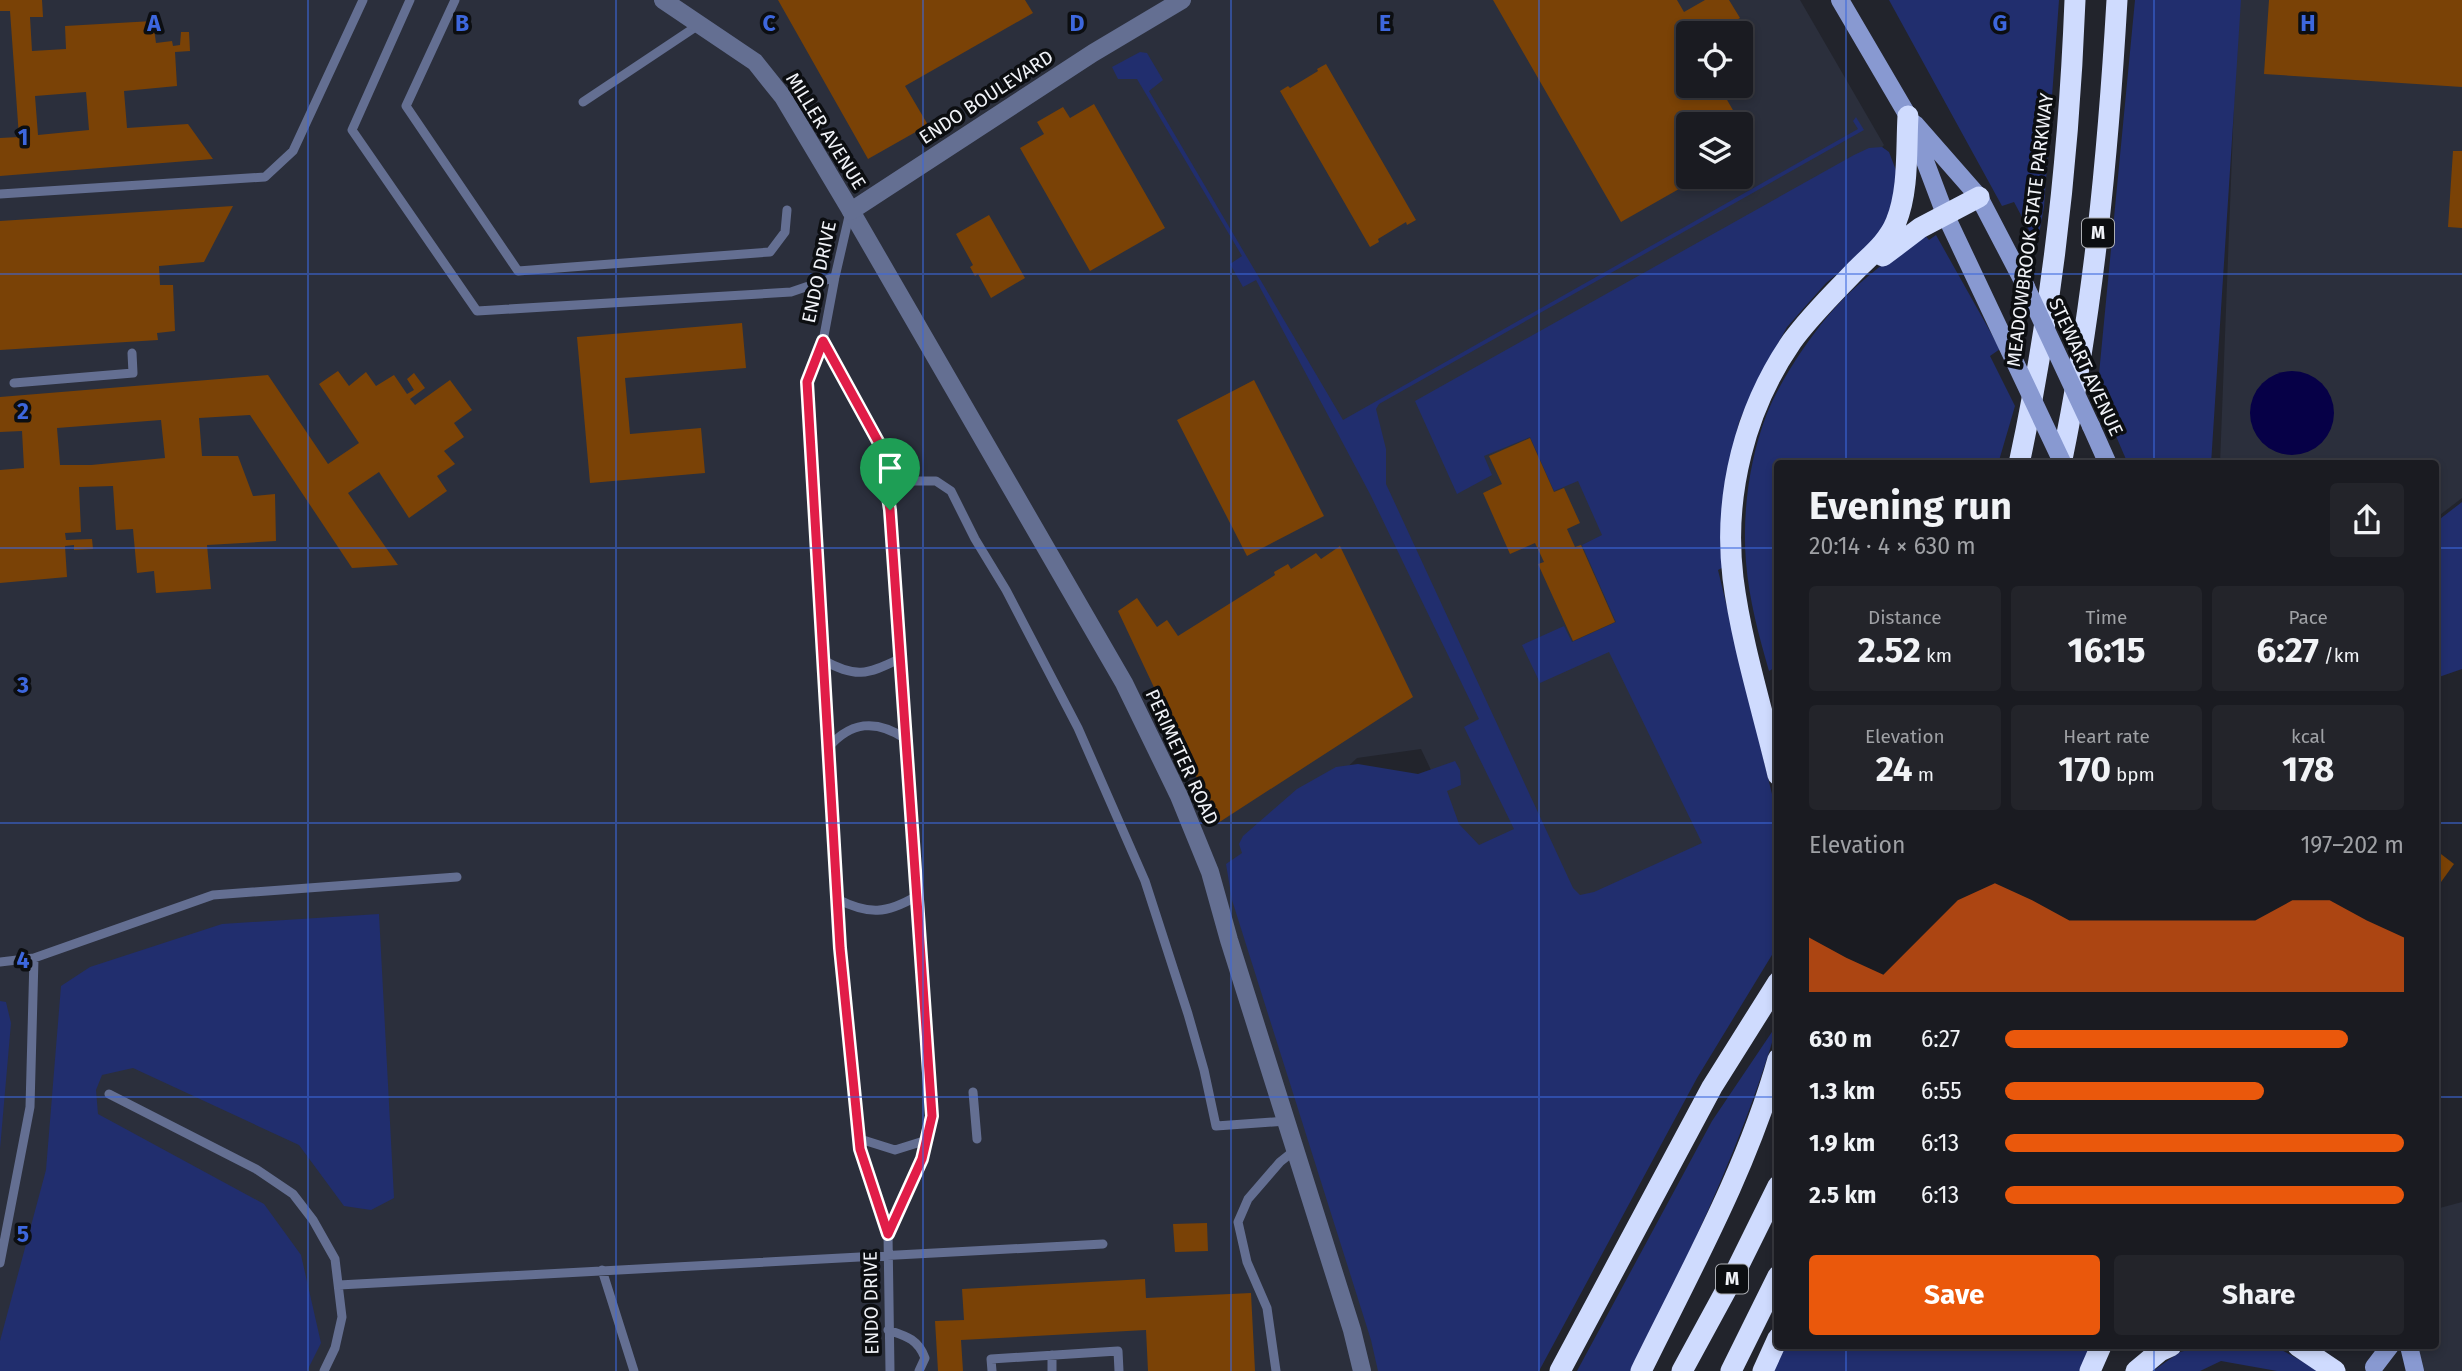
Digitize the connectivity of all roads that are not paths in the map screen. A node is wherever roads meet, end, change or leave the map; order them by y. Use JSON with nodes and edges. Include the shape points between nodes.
{"nodes":[{"id":1,"x":363,"y":0,"type":"edge"},
{"id":2,"x":410,"y":0,"type":"edge"},
{"id":3,"x":455,"y":0,"type":"edge"},
{"id":4,"x":663,"y":0,"type":"edge"},
{"id":5,"x":1182,"y":0,"type":"edge"},
{"id":6,"x":1840,"y":0,"type":"edge"},
{"id":7,"x":2075,"y":0,"type":"edge"},
{"id":8,"x":2117,"y":0,"type":"edge"},
{"id":9,"x":700,"y":24,"type":"junction"},
{"id":10,"x":583,"y":102,"type":"dead end"},
{"id":11,"x":1908,"y":116,"type":"junction"},
{"id":12,"x":0,"y":194,"type":"edge"},
{"id":13,"x":1979,"y":197,"type":"junction"},
{"id":14,"x":787,"y":210,"type":"dead end"},
{"id":15,"x":851,"y":211,"type":"junction"},
{"id":16,"x":1945,"y":214,"type":"junction"},
{"id":17,"x":835,"y":277,"type":"junction"},
{"id":18,"x":1841,"y":286,"type":"junction"},
{"id":19,"x":823,"y":341,"type":"junction"},
{"id":20,"x":132,"y":354,"type":"dead end"},
{"id":21,"x":14,"y":383,"type":"dead end"},
{"id":22,"x":2020,"y":460,"type":"edge"},
{"id":23,"x":2060,"y":460,"type":"edge"},
{"id":24,"x":2063,"y":460,"type":"edge"},
{"id":25,"x":2106,"y":460,"type":"edge"},
{"id":26,"x":886,"y":481,"type":"junction"},
{"id":27,"x":899,"y":659,"type":"junction"},
{"id":28,"x":823,"y":660,"type":"junction"},
{"id":29,"x":906,"y":739,"type":"junction"},
{"id":30,"x":828,"y":748,"type":"junction"},
{"id":31,"x":1774,"y":758,"type":"edge"},
{"id":32,"x":457,"y":877,"type":"dead end"},
{"id":33,"x":917,"y":896,"type":"junction"},
{"id":34,"x":837,"y":899,"type":"junction"},
{"id":35,"x":34,"y":958,"type":"junction"},
{"id":36,"x":0,"y":962,"type":"edge"},
{"id":37,"x":1774,"y":988,"type":"edge"},
{"id":38,"x":1774,"y":1073,"type":"edge"},
{"id":39,"x":973,"y":1092,"type":"dead end"},
{"id":40,"x":108,"y":1094,"type":"dead end"},
{"id":41,"x":1286,"y":1121,"type":"junction"},
{"id":42,"x":860,"y":1139,"type":"junction"},
{"id":43,"x":977,"y":1139,"type":"dead end"},
{"id":44,"x":927,"y":1140,"type":"junction"},
{"id":45,"x":1295,"y":1150,"type":"junction"},
{"id":46,"x":1774,"y":1194,"type":"edge"},
{"id":47,"x":888,"y":1234,"type":"junction"},
{"id":48,"x":1102,"y":1244,"type":"dead end"},
{"id":49,"x":888,"y":1255,"type":"junction"},
{"id":50,"x":0,"y":1263,"type":"edge"},
{"id":51,"x":602,"y":1270,"type":"junction"},
{"id":52,"x":1774,"y":1284,"type":"edge"},
{"id":53,"x":340,"y":1285,"type":"junction"},
{"id":54,"x":888,"y":1330,"type":"junction"},
{"id":55,"x":1774,"y":1347,"type":"edge"},
{"id":56,"x":2100,"y":1349,"type":"edge"},
{"id":57,"x":2164,"y":1349,"type":"edge"},
{"id":58,"x":2302,"y":1349,"type":"edge"},
{"id":59,"x":2370,"y":1349,"type":"edge"},
{"id":60,"x":2388,"y":1349,"type":"edge"},
{"id":61,"x":2410,"y":1349,"type":"edge"},
{"id":62,"x":1052,"y":1355,"type":"junction"},
{"id":63,"x":2374,"y":1369,"type":"edge"},
{"id":64,"x":324,"y":1371,"type":"edge"},
{"id":65,"x":634,"y":1371,"type":"edge"},
{"id":66,"x":890,"y":1371,"type":"edge"},
{"id":67,"x":919,"y":1371,"type":"edge"},
{"id":68,"x":992,"y":1371,"type":"edge"},
{"id":69,"x":1052,"y":1371,"type":"edge"},
{"id":70,"x":1119,"y":1371,"type":"edge"},
{"id":71,"x":1276,"y":1371,"type":"edge"},
{"id":72,"x":1362,"y":1371,"type":"edge"},
{"id":73,"x":1560,"y":1371,"type":"edge"},
{"id":74,"x":1641,"y":1371,"type":"edge"},
{"id":75,"x":1682,"y":1371,"type":"edge"},
{"id":76,"x":1731,"y":1371,"type":"edge"},
{"id":77,"x":1763,"y":1371,"type":"edge"},
{"id":78,"x":2090,"y":1371,"type":"edge"},
{"id":79,"x":2136,"y":1371,"type":"edge"},
{"id":80,"x":2335,"y":1371,"type":"edge"},
{"id":81,"x":2415,"y":1371,"type":"edge"}],
"edges":[{"from":1,"to":12,"type":"lane","via":[[293,151],[265,177]]},
{"from":2,"to":17,"type":"lane","via":[[352,130],[477,311],[791,292]]},
{"from":3,"to":14,"type":"lane","via":[[406,106],[518,271],[770,253],[785,232]]},
{"from":4,"to":9,"type":"street","name":"MILLER AVENUE"},
{"from":5,"to":15,"type":"street","name":"ENDO BOULEVARD"},
{"from":6,"to":11,"type":"main road","name":"STEWART AVENUE"},
{"from":7,"to":22,"type":"highway","name":"MEADOWBROOK STATE PARKWAY","number":"M","via":[[2058,217]]},
{"from":8,"to":24,"type":"highway","number":"M","via":[[2097,243]]},
{"from":9,"to":10,"type":"lane"},
{"from":9,"to":15,"type":"street","name":"MILLER AVENUE","via":[[755,62],[783,97]]},
{"from":11,"to":13,"type":"main road","name":"STEWART AVENUE"},
{"from":11,"to":16,"type":"main road","name":"STEWART AVENUE"},
{"from":11,"to":18,"type":"highway","via":[[1903,197],[1896,223],[1883,244]]},
{"from":13,"to":16,"type":"highway"},
{"from":13,"to":25,"type":"main road","name":"STEWART AVENUE","bridge":true},
{"from":15,"to":17,"type":"lane","name":"ENDO DRIVE"},
{"from":15,"to":41,"type":"street","name":"PERIMETER ROAD","via":[[1124,683],[1179,796],[1210,872]]},
{"from":16,"to":18,"type":"highway"},
{"from":16,"to":23,"type":"main road","name":"STEWART AVENUE","bridge":true},
{"from":17,"to":19,"type":"lane","name":"ENDO DRIVE"},
{"from":18,"to":31,"type":"highway","via":[[1808,320],[1772,374],[1745,439],[1734,485],[1733,580]]},
{"from":19,"to":26,"type":"lane","name":"ENDO DRIVE","via":[[880,445]]},
{"from":19,"to":28,"type":"lane","name":"ENDO DRIVE","via":[[807,382]]},
{"from":20,"to":21,"type":"lane","via":[[133,373]]},
{"from":26,"to":27,"type":"lane","name":"ENDO DRIVE"},
{"from":26,"to":41,"type":"lane","via":[[936,481],[951,491],[1079,728],[1145,881],[1191,1025],[1216,1126]]},
{"from":27,"to":28,"type":"lane","via":[[861,673],[846,672]]},
{"from":27,"to":29,"type":"lane","name":"ENDO DRIVE"},
{"from":28,"to":30,"type":"lane","name":"ENDO DRIVE"},
{"from":29,"to":30,"type":"lane","via":[[889,728],[866,724],[840,733]]},
{"from":29,"to":33,"type":"lane","name":"ENDO DRIVE"},
{"from":30,"to":34,"type":"lane","name":"ENDO DRIVE"},
{"from":32,"to":35,"type":"lane","via":[[213,895]]},
{"from":33,"to":34,"type":"lane","via":[[898,907],[871,911]]},
{"from":33,"to":44,"type":"lane","name":"ENDO DRIVE","via":[[932,1116]]},
{"from":34,"to":42,"type":"lane","name":"ENDO DRIVE"},
{"from":35,"to":36,"type":"lane"},
{"from":35,"to":50,"type":"lane","via":[[30,1107]]},
{"from":37,"to":73,"type":"highway","via":[[1712,1087]]},
{"from":38,"to":74,"type":"highway","via":[[1748,1149]]},
{"from":39,"to":43,"type":"lane"},
{"from":40,"to":53,"type":"lane","via":[[256,1169],[293,1194],[335,1259]]},
{"from":41,"to":45,"type":"street","name":"PERIMETER ROAD"},
{"from":42,"to":44,"type":"lane","via":[[895,1150]]},
{"from":42,"to":47,"type":"lane","name":"ENDO DRIVE"},
{"from":44,"to":47,"type":"lane","name":"ENDO DRIVE"},
{"from":45,"to":71,"type":"lane","via":[[1248,1199],[1238,1222],[1247,1262],[1267,1308]]},
{"from":45,"to":72,"type":"street","name":"PERIMETER ROAD"},
{"from":46,"to":75,"type":"highway","number":"M"},
{"from":47,"to":49,"type":"lane","name":"ENDO DRIVE"},
{"from":48,"to":49,"type":"lane"},
{"from":49,"to":51,"type":"lane"},
{"from":49,"to":54,"type":"lane","name":"ENDO DRIVE"},
{"from":51,"to":53,"type":"lane"},
{"from":51,"to":65,"type":"lane"},
{"from":52,"to":76,"type":"highway","number":"M"},
{"from":53,"to":64,"type":"lane","via":[[342,1317]]},
{"from":54,"to":66,"type":"lane","name":"ENDO DRIVE"},
{"from":54,"to":67,"type":"lane","via":[[912,1339],[921,1348],[925,1358]]},
{"from":55,"to":77,"type":"highway"},
{"from":56,"to":78,"type":"highway"},
{"from":57,"to":79,"type":"highway"},
{"from":58,"to":80,"type":"highway"},
{"from":59,"to":63,"type":"main road"},
{"from":60,"to":63,"type":"main road"},
{"from":61,"to":81,"type":"main road"},
{"from":62,"to":68,"type":"lane","via":[[991,1359]]},
{"from":62,"to":69,"type":"lane"},
{"from":62,"to":70,"type":"lane","via":[[1118,1351]]}]}
